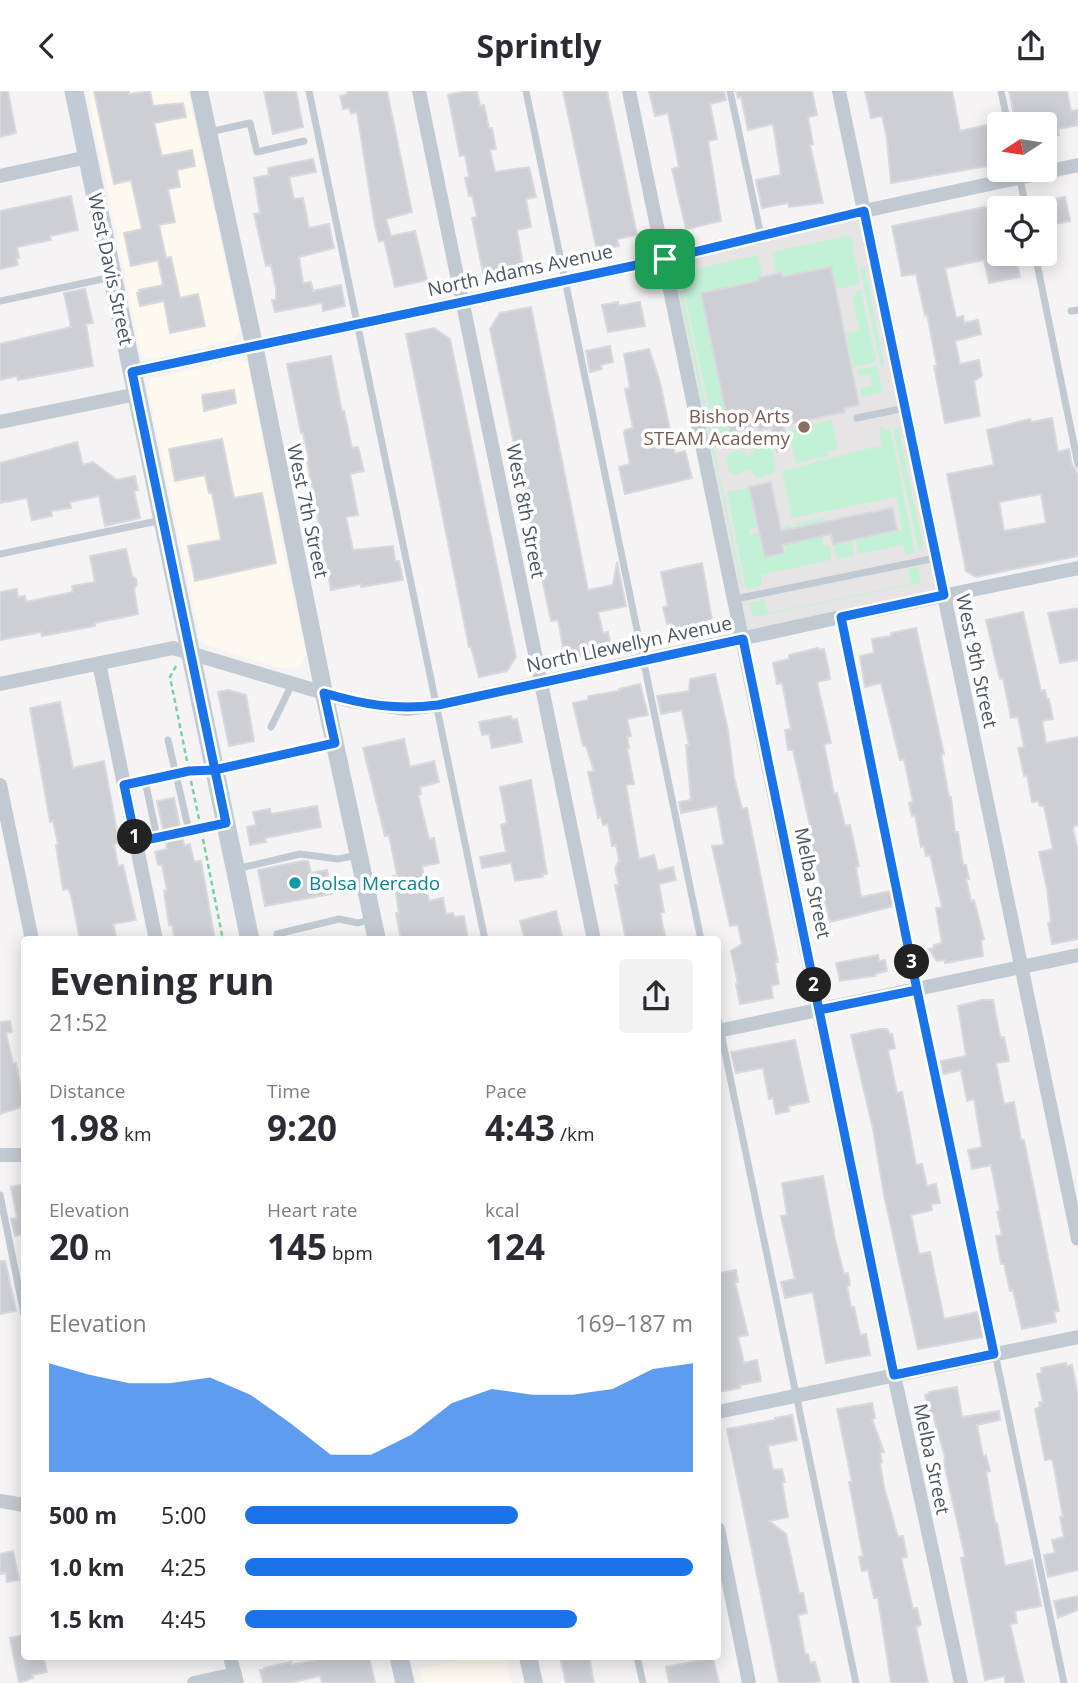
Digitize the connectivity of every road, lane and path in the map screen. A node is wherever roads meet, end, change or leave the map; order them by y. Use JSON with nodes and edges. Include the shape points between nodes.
{"nodes":[{"id":1,"x":74,"y":91,"type":"edge"},
{"id":2,"x":199,"y":91,"type":"edge"},
{"id":3,"x":309,"y":91,"type":"edge"},
{"id":4,"x":419,"y":91,"type":"edge"},
{"id":5,"x":526,"y":91,"type":"edge"},
{"id":6,"x":629,"y":91,"type":"edge"},
{"id":7,"x":730,"y":91,"type":"edge"},
{"id":8,"x":839,"y":91,"type":"edge"},
{"id":9,"x":1001,"y":91,"type":"edge"},
{"id":10,"x":1005,"y":112,"type":"edge"},
{"id":11,"x":208,"y":132,"type":"junction"},
{"id":12,"x":303,"y":141,"type":"dead end"},
{"id":13,"x":88,"y":157,"type":"junction"},
{"id":14,"x":1078,"y":165,"type":"edge"},
{"id":15,"x":1057,"y":168,"type":"edge"},
{"id":16,"x":0,"y":176,"type":"edge"},
{"id":17,"x":987,"y":181,"type":"edge"},
{"id":18,"x":864,"y":211,"type":"junction"},
{"id":19,"x":761,"y":236,"type":"junction"},
{"id":20,"x":665,"y":259,"type":"junction"},
{"id":21,"x":1037,"y":266,"type":"edge"},
{"id":22,"x":113,"y":277,"type":"junction"},
{"id":23,"x":565,"y":280,"type":"junction"},
{"id":24,"x":0,"y":300,"type":"edge"},
{"id":25,"x":464,"y":301,"type":"junction"},
{"id":26,"x":357,"y":324,"type":"junction"},
{"id":27,"x":254,"y":345,"type":"junction"},
{"id":28,"x":132,"y":372,"type":"junction"},
{"id":29,"x":137,"y":394,"type":"junction"},
{"id":30,"x":905,"y":408,"type":"junction"},
{"id":31,"x":857,"y":418,"type":"dead end"},
{"id":32,"x":0,"y":422,"type":"edge"},
{"id":33,"x":1078,"y":464,"type":"edge"},
{"id":34,"x":163,"y":519,"type":"junction"},
{"id":35,"x":0,"y":554,"type":"edge"},
{"id":36,"x":936,"y":558,"type":"junction"},
{"id":37,"x":1078,"y":568,"type":"edge"},
{"id":38,"x":944,"y":595,"type":"junction"},
{"id":39,"x":735,"y":599,"type":"junction"},
{"id":40,"x":841,"y":617,"type":"junction"},
{"id":41,"x":743,"y":639,"type":"junction"},
{"id":42,"x":183,"y":660,"type":"junction"},
{"id":43,"x":643,"y":660,"type":"junction"},
{"id":44,"x":99,"y":663,"type":"junction"},
{"id":45,"x":541,"y":683,"type":"junction"},
{"id":46,"x":0,"y":684,"type":"edge"},
{"id":47,"x":292,"y":684,"type":"junction"},
{"id":48,"x":324,"y":693,"type":"junction"},
{"id":49,"x":438,"y":705,"type":"junction"},
{"id":50,"x":271,"y":727,"type":"dead end"},
{"id":51,"x":169,"y":740,"type":"dead end"},
{"id":52,"x":335,"y":743,"type":"junction"},
{"id":53,"x":214,"y":770,"type":"junction"},
{"id":54,"x":189,"y":771,"type":"junction"},
{"id":55,"x":176,"y":774,"type":"junction"},
{"id":56,"x":145,"y":781,"type":"junction"},
{"id":57,"x":0,"y":785,"type":"edge"},
{"id":58,"x":124,"y":785,"type":"junction"},
{"id":59,"x":226,"y":823,"type":"junction"},
{"id":60,"x":201,"y":828,"type":"junction"},
{"id":61,"x":188,"y":831,"type":"junction"},
{"id":62,"x":158,"y":837,"type":"junction"},
{"id":63,"x":136,"y":842,"type":"junction"},
{"id":64,"x":359,"y":855,"type":"junction"},
{"id":65,"x":235,"y":869,"type":"junction"},
{"id":66,"x":373,"y":919,"type":"junction"},
{"id":67,"x":31,"y":936,"type":"edge"},
{"id":68,"x":155,"y":936,"type":"edge"},
{"id":69,"x":222,"y":936,"type":"edge"},
{"id":70,"x":249,"y":936,"type":"edge"},
{"id":71,"x":277,"y":936,"type":"edge"},
{"id":72,"x":376,"y":936,"type":"edge"},
{"id":73,"x":484,"y":936,"type":"edge"},
{"id":74,"x":593,"y":936,"type":"edge"},
{"id":75,"x":700,"y":936,"type":"edge"},
{"id":76,"x":1078,"y":955,"type":"edge"},
{"id":77,"x":1021,"y":967,"type":"junction"},
{"id":78,"x":917,"y":990,"type":"junction"},
{"id":79,"x":819,"y":1010,"type":"junction"},
{"id":80,"x":721,"y":1026,"type":"edge"},
{"id":81,"x":721,"y":1040,"type":"edge"},
{"id":82,"x":0,"y":1154,"type":"edge"},
{"id":83,"x":21,"y":1155,"type":"edge"},
{"id":84,"x":0,"y":1195,"type":"edge"},
{"id":85,"x":1078,"y":1239,"type":"edge"},
{"id":86,"x":21,"y":1299,"type":"edge"},
{"id":87,"x":1078,"y":1337,"type":"edge"},
{"id":88,"x":994,"y":1354,"type":"junction"},
{"id":89,"x":894,"y":1375,"type":"junction"},
{"id":90,"x":796,"y":1396,"type":"junction"},
{"id":91,"x":721,"y":1411,"type":"edge"},
{"id":92,"x":0,"y":1500,"type":"edge"},
{"id":93,"x":21,"y":1504,"type":"edge"},
{"id":94,"x":721,"y":1544,"type":"edge"},
{"id":95,"x":231,"y":1660,"type":"edge"},
{"id":96,"x":400,"y":1660,"type":"edge"},
{"id":97,"x":529,"y":1660,"type":"edge"},
{"id":98,"x":638,"y":1660,"type":"edge"},
{"id":99,"x":236,"y":1679,"type":"edge"},
{"id":100,"x":194,"y":1683,"type":"edge"},
{"id":101,"x":405,"y":1683,"type":"edge"},
{"id":102,"x":534,"y":1683,"type":"edge"},
{"id":103,"x":643,"y":1683,"type":"edge"},
{"id":104,"x":749,"y":1683,"type":"edge"},
{"id":105,"x":856,"y":1683,"type":"edge"},
{"id":106,"x":961,"y":1683,"type":"edge"},
{"id":107,"x":1064,"y":1683,"type":"edge"}],
"edges":[{"from":1,"to":13,"type":"main road","name":"West Davis Street"},
{"from":2,"to":11,"type":"street","name":"West 7th Street"},
{"from":3,"to":26,"type":"lane"},
{"from":4,"to":25,"type":"street","name":"West 8th Street"},
{"from":5,"to":23,"type":"lane"},
{"from":6,"to":20,"type":"street","name":"Melba Street"},
{"from":7,"to":19,"type":"lane"},
{"from":8,"to":18,"type":"street","name":"West 9th Street"},
{"from":9,"to":10,"type":"lane"},
{"from":11,"to":12,"type":"lane","via":[[250,123],[257,152]]},
{"from":11,"to":27,"type":"street","name":"West 7th Street"},
{"from":13,"to":16,"type":"street"},
{"from":13,"to":22,"type":"main road","name":"West Davis Street"},
{"from":14,"to":15,"type":"street","name":"North Adams Avenue"},
{"from":17,"to":18,"type":"street","name":"North Adams Avenue"},
{"from":18,"to":19,"type":"street","name":"North Adams Avenue"},
{"from":18,"to":30,"type":"street","name":"West 9th Street"},
{"from":19,"to":20,"type":"street","name":"North Adams Avenue"},
{"from":20,"to":23,"type":"street","name":"North Adams Avenue"},
{"from":20,"to":39,"type":"street","name":"Melba Street"},
{"from":21,"to":33,"type":"lane"},
{"from":22,"to":24,"type":"lane"},
{"from":22,"to":28,"type":"main road","name":"West Davis Street"},
{"from":23,"to":25,"type":"street","name":"North Adams Avenue"},
{"from":23,"to":43,"type":"lane"},
{"from":25,"to":26,"type":"street","name":"North Adams Avenue"},
{"from":25,"to":45,"type":"street","name":"West 8th Street"},
{"from":26,"to":27,"type":"street","name":"North Adams Avenue"},
{"from":26,"to":49,"type":"lane"},
{"from":27,"to":28,"type":"street","name":"North Adams Avenue"},
{"from":27,"to":48,"type":"street","name":"West 7th Street"},
{"from":28,"to":29,"type":"main road","name":"West Davis Street"},
{"from":29,"to":32,"type":"street"},
{"from":29,"to":34,"type":"main road","name":"West Davis Street"},
{"from":30,"to":31,"type":"lane"},
{"from":30,"to":36,"type":"street","name":"West 9th Street"},
{"from":34,"to":35,"type":"lane"},
{"from":34,"to":42,"type":"main road","name":"West Davis Street"},
{"from":36,"to":38,"type":"street","name":"West 9th Street"},
{"from":36,"to":39,"type":"lane"},
{"from":37,"to":38,"type":"street","name":"North Llewellyn Avenue"},
{"from":38,"to":40,"type":"street","name":"North Llewellyn Avenue"},
{"from":38,"to":77,"type":"street","name":"West 9th Street"},
{"from":39,"to":41,"type":"street","name":"Melba Street"},
{"from":40,"to":41,"type":"street","name":"North Llewellyn Avenue"},
{"from":40,"to":78,"type":"lane"},
{"from":41,"to":43,"type":"street","name":"North Llewellyn Avenue"},
{"from":41,"to":79,"type":"street","name":"Melba Street"},
{"from":42,"to":44,"type":"street","name":"North Llewellyn Avenue","via":[[173,648]]},
{"from":42,"to":47,"type":"street","name":"North Llewellyn Avenue"},
{"from":42,"to":53,"type":"main road","name":"West Davis Street"},
{"from":42,"to":54,"type":"path","via":[[170,677]]},
{"from":43,"to":45,"type":"street","name":"North Llewellyn Avenue"},
{"from":43,"to":75,"type":"lane"},
{"from":44,"to":46,"type":"street","name":"North Llewellyn Avenue"},
{"from":44,"to":58,"type":"street"},
{"from":45,"to":49,"type":"street","name":"North Llewellyn Avenue"},
{"from":45,"to":74,"type":"street","name":"West 8th Street"},
{"from":47,"to":48,"type":"street","name":"North Llewellyn Avenue"},
{"from":47,"to":50,"type":"lane"},
{"from":48,"to":49,"type":"street","name":"North Llewellyn Avenue","via":[[407,709]]},
{"from":48,"to":52,"type":"street","name":"West 7th Street"},
{"from":49,"to":73,"type":"lane"},
{"from":51,"to":55,"type":"lane"},
{"from":52,"to":53,"type":"lane"},
{"from":52,"to":64,"type":"street","name":"West 7th Street"},
{"from":53,"to":54,"type":"lane"},
{"from":53,"to":59,"type":"main road","name":"West Davis Street"},
{"from":54,"to":55,"type":"lane"},
{"from":54,"to":60,"type":"path"},
{"from":55,"to":56,"type":"lane"},
{"from":55,"to":61,"type":"lane","via":[[180,810]]},
{"from":56,"to":58,"type":"lane"},
{"from":56,"to":62,"type":"lane"},
{"from":57,"to":67,"type":"street"},
{"from":58,"to":63,"type":"street"},
{"from":59,"to":60,"type":"lane"},
{"from":59,"to":65,"type":"main road","name":"West Davis Street"},
{"from":60,"to":61,"type":"lane"},
{"from":60,"to":69,"type":"path"},
{"from":61,"to":62,"type":"lane"},
{"from":62,"to":63,"type":"lane"},
{"from":63,"to":68,"type":"street"},
{"from":64,"to":65,"type":"lane","via":[[338,859],[300,854]]},
{"from":64,"to":66,"type":"street","name":"West 7th Street"},
{"from":65,"to":70,"type":"main road","name":"West Davis Street"},
{"from":66,"to":71,"type":"lane","via":[[358,923],[339,919]]},
{"from":66,"to":72,"type":"street","name":"West 7th Street"},
{"from":76,"to":77,"type":"street"},
{"from":77,"to":78,"type":"street"},
{"from":77,"to":85,"type":"street","name":"West 9th Street"},
{"from":78,"to":79,"type":"street"},
{"from":78,"to":88,"type":"lane"},
{"from":79,"to":80,"type":"street"},
{"from":79,"to":89,"type":"street","name":"Melba Street"},
{"from":81,"to":90,"type":"lane"},
{"from":82,"to":83,"type":"street"},
{"from":84,"to":86,"type":"lane"},
{"from":87,"to":88,"type":"street"},
{"from":88,"to":89,"type":"street"},
{"from":88,"to":107,"type":"lane"},
{"from":89,"to":90,"type":"street"},
{"from":89,"to":106,"type":"street","name":"Melba Street"},
{"from":90,"to":91,"type":"street"},
{"from":90,"to":105,"type":"lane"},
{"from":92,"to":93,"type":"street"},
{"from":94,"to":104,"type":"street"},
{"from":95,"to":99,"type":"street"},
{"from":96,"to":101,"type":"main road"},
{"from":97,"to":102,"type":"street"},
{"from":98,"to":103,"type":"lane"},
{"from":99,"to":100,"type":"street"}]}
